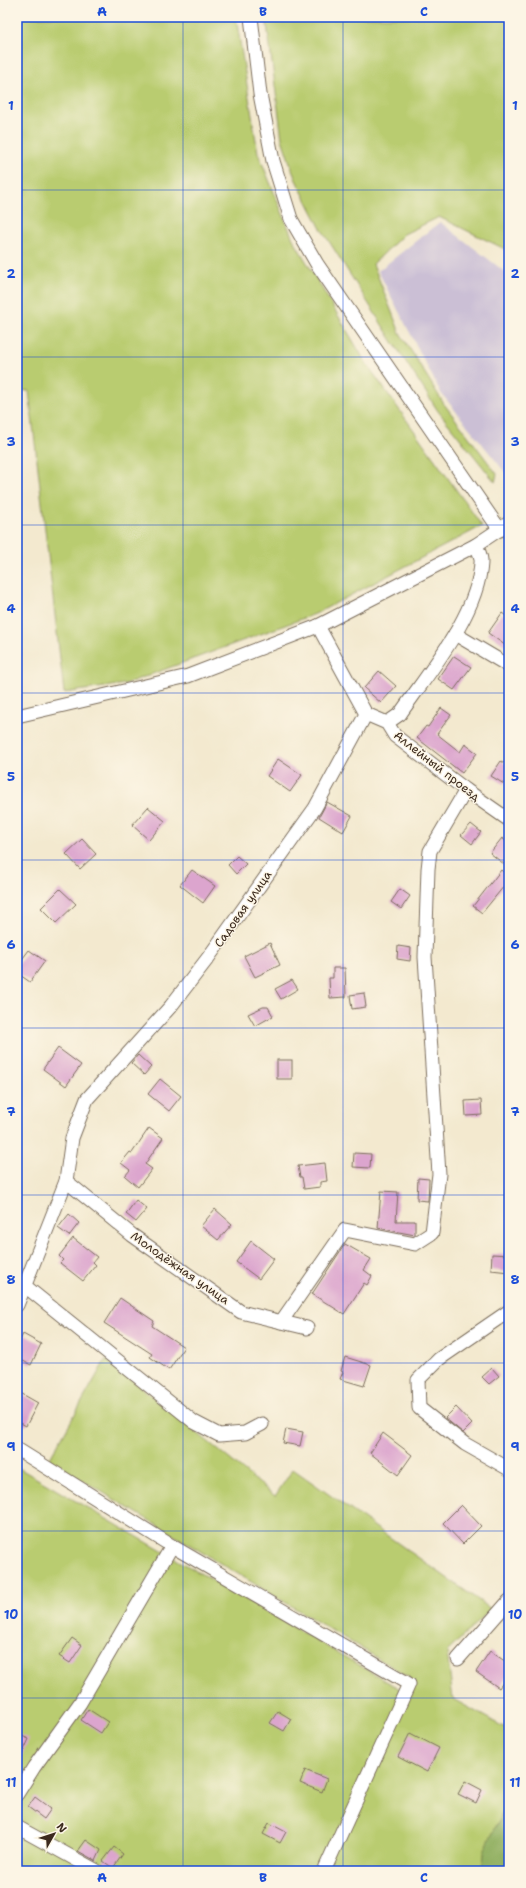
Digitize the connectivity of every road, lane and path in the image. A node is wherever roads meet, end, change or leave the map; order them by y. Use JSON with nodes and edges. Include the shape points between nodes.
{"nodes":[{"id":1,"x":251,"y":17,"type":"edge"},
{"id":2,"x":504,"y":526,"type":"edge"},
{"id":3,"x":476,"y":545,"type":"junction"},
{"id":4,"x":318,"y":626,"type":"junction"},
{"id":5,"x":455,"y":634,"type":"junction"},
{"id":6,"x":509,"y":666,"type":"edge"},
{"id":7,"x":366,"y":714,"type":"junction"},
{"id":8,"x":17,"y":716,"type":"edge"},
{"id":9,"x":387,"y":723,"type":"junction"},
{"id":10,"x":466,"y":790,"type":"junction"},
{"id":11,"x":509,"y":820,"type":"edge"},
{"id":12,"x":66,"y":1181,"type":"junction"},
{"id":13,"x":25,"y":1286,"type":"junction"},
{"id":14,"x":17,"y":1305,"type":"edge"},
{"id":15,"x":509,"y":1311,"type":"edge"},
{"id":16,"x":280,"y":1322,"type":"junction"},
{"id":17,"x":307,"y":1328,"type":"dead end"},
{"id":18,"x":262,"y":1424,"type":"dead end"},
{"id":19,"x":17,"y":1449,"type":"edge"},
{"id":20,"x":509,"y":1469,"type":"edge"},
{"id":21,"x":172,"y":1546,"type":"junction"},
{"id":22,"x":509,"y":1601,"type":"edge"},
{"id":23,"x":458,"y":1659,"type":"dead end"},
{"id":24,"x":17,"y":1794,"type":"edge"},
{"id":25,"x":17,"y":1827,"type":"edge"},
{"id":26,"x":97,"y":1871,"type":"edge"},
{"id":27,"x":324,"y":1871,"type":"edge"}],
"edges":[{"from":1,"to":2,"type":"street","via":[[260,94],[273,161],[291,219],[317,264]]},
{"from":2,"to":3,"type":"street"},
{"from":3,"to":4,"type":"street"},
{"from":3,"to":5,"type":"street","via":[[482,561],[476,590]]},
{"from":4,"to":7,"type":"street"},
{"from":4,"to":8,"type":"street","via":[[188,676]]},
{"from":5,"to":6,"type":"street"},
{"from":5,"to":9,"type":"street","via":[[400,714]]},
{"from":7,"to":9,"type":"street","name":"Аллейный проезд"},
{"from":7,"to":12,"type":"street","name":"Садовая улица","via":[[315,808],[208,958],[171,1006],[87,1098],[72,1138]]},
{"from":9,"to":10,"type":"street","name":"Аллейный проезд","via":[[395,736]]},
{"from":10,"to":11,"type":"street","name":"Аллейный проезд"},
{"from":10,"to":16,"type":"street","via":[[430,851],[428,868],[425,957],[439,1174],[432,1234],[415,1244],[345,1230]]},
{"from":12,"to":13,"type":"street","name":"Садовая улица"},
{"from":12,"to":16,"type":"street","name":"Молодёжная улица","via":[[132,1235],[241,1312]]},
{"from":13,"to":14,"type":"street","name":"Садовая улица"},
{"from":13,"to":18,"type":"street","via":[[194,1422],[219,1435],[245,1433]]},
{"from":15,"to":20,"type":"street","via":[[440,1359],[418,1380],[419,1408],[465,1444]]},
{"from":16,"to":17,"type":"street","name":"Молодёжная улица"},
{"from":19,"to":21,"type":"street"},
{"from":21,"to":24,"type":"street","via":[[80,1703]]},
{"from":21,"to":27,"type":"street","via":[[409,1684]]},
{"from":22,"to":23,"type":"street"},
{"from":25,"to":26,"type":"street"}]}
